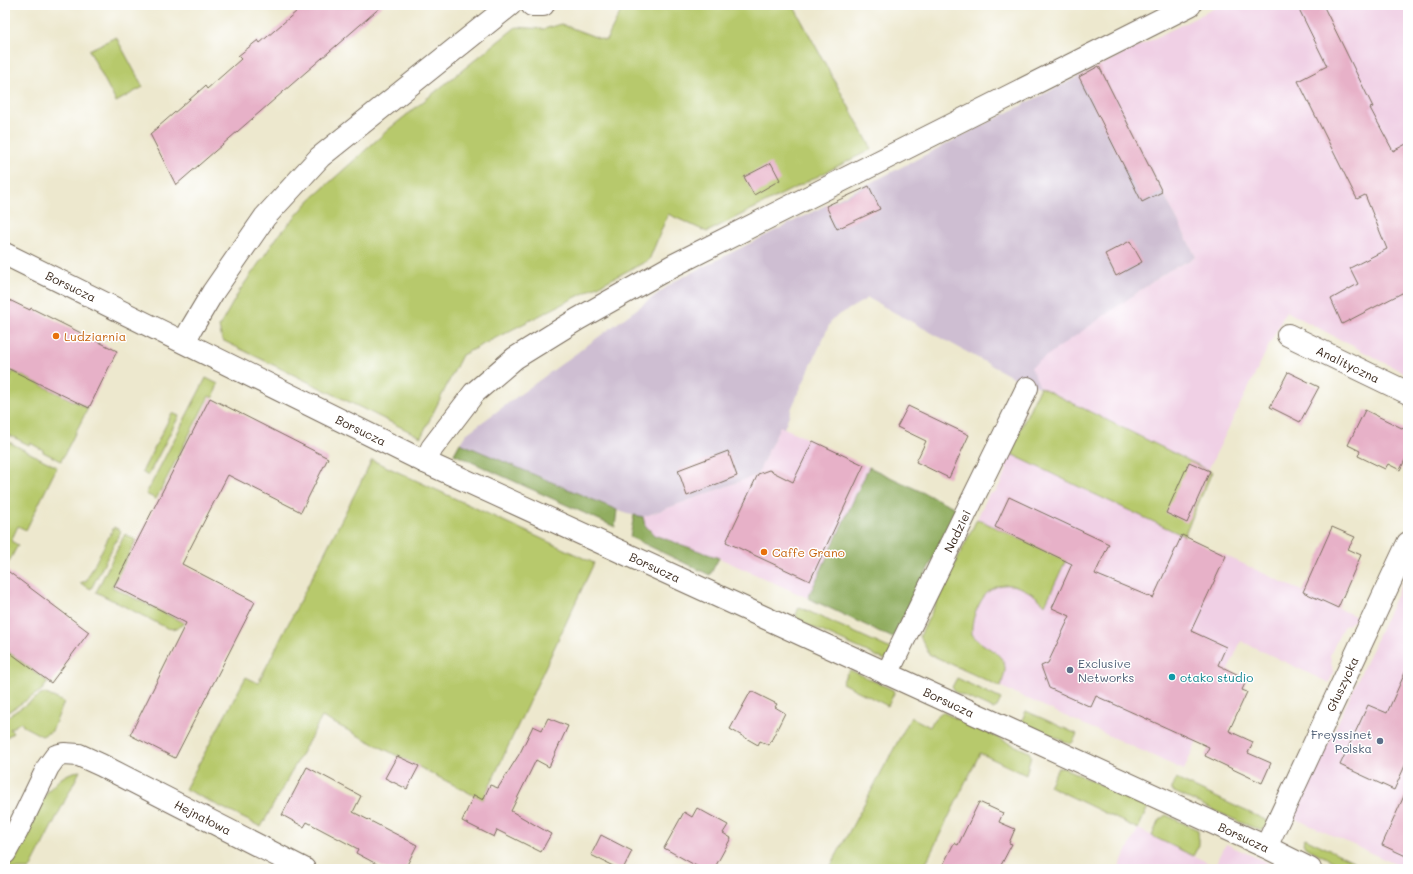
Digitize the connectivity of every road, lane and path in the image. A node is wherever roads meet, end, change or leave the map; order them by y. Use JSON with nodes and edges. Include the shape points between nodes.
{"nodes":[{"id":1,"x":510,"y":5,"type":"edge"},
{"id":2,"x":532,"y":5,"type":"edge"},
{"id":3,"x":543,"y":5,"type":"edge"},
{"id":4,"x":1190,"y":5,"type":"edge"},
{"id":5,"x":5,"y":254,"type":"edge"},
{"id":6,"x":1288,"y":335,"type":"dead end"},
{"id":7,"x":184,"y":342,"type":"junction"},
{"id":8,"x":1027,"y":388,"type":"dead end"},
{"id":9,"x":1408,"y":394,"type":"edge"},
{"id":10,"x":425,"y":462,"type":"junction"},
{"id":11,"x":1408,"y":543,"type":"edge"},
{"id":12,"x":887,"y":674,"type":"junction"},
{"id":13,"x":1266,"y":847,"type":"junction"},
{"id":14,"x":5,"y":852,"type":"edge"},
{"id":15,"x":304,"y":869,"type":"edge"},
{"id":16,"x":1310,"y":869,"type":"edge"}],
"edges":[{"from":1,"to":7,"type":"street","via":[[320,157],[265,217],[213,292]]},
{"from":2,"to":3,"type":"street"},
{"from":4,"to":10,"type":"street","via":[[686,258],[578,319],[515,358],[474,393],[432,448]]},
{"from":5,"to":7,"type":"street","name":"Borsucza"},
{"from":6,"to":9,"type":"street","name":"Analityczna"},
{"from":7,"to":10,"type":"street","name":"Borsucza"},
{"from":8,"to":12,"type":"street","name":"Nadziei"},
{"from":10,"to":12,"type":"street","name":"Borsucza"},
{"from":11,"to":13,"type":"street","name":"Głuszycka"},
{"from":12,"to":13,"type":"street","name":"Borsucza"},
{"from":13,"to":16,"type":"street","name":"Borsucza"},
{"from":14,"to":15,"type":"street","name":"Hejnałowa","via":[[48,767],[56,756],[64,754],[79,755],[101,765]]}]}
